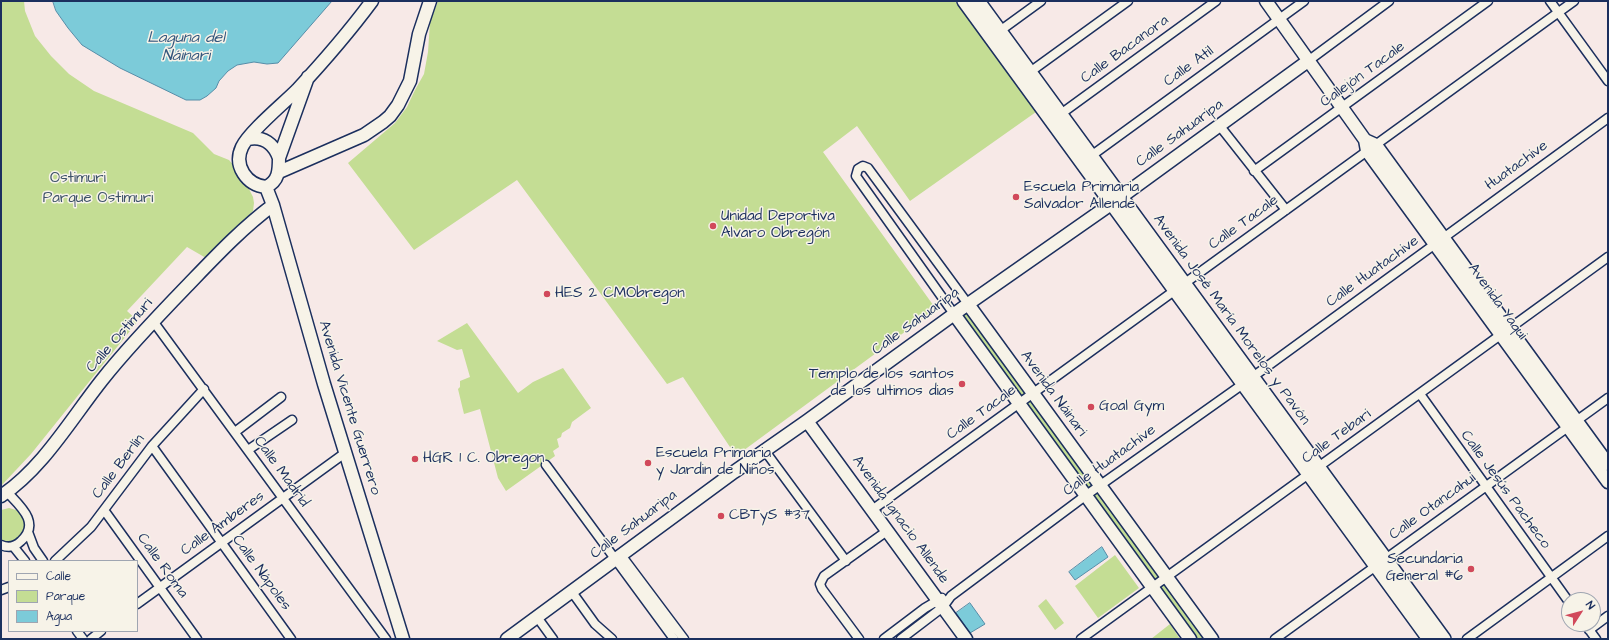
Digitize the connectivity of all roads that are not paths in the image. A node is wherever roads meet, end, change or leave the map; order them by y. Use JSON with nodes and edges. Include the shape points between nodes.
{"nodes":[{"id":1,"x":372,"y":1,"type":"edge"},
{"id":2,"x":430,"y":1,"type":"edge"},
{"id":3,"x":964,"y":1,"type":"edge"},
{"id":4,"x":978,"y":1,"type":"edge"},
{"id":5,"x":1041,"y":1,"type":"edge"},
{"id":6,"x":1128,"y":1,"type":"edge"},
{"id":7,"x":1216,"y":1,"type":"edge"},
{"id":8,"x":1266,"y":1,"type":"edge"},
{"id":9,"x":1304,"y":1,"type":"edge"},
{"id":10,"x":1390,"y":1,"type":"edge"},
{"id":11,"x":1488,"y":1,"type":"edge"},
{"id":12,"x":1550,"y":1,"type":"edge"},
{"id":13,"x":1574,"y":1,"type":"edge"},
{"id":14,"x":1559,"y":12,"type":"junction"},
{"id":15,"x":1279,"y":19,"type":"junction"},
{"id":16,"x":995,"y":34,"type":"junction"},
{"id":17,"x":1308,"y":61,"type":"junction"},
{"id":18,"x":1030,"y":72,"type":"junction"},
{"id":19,"x":308,"y":77,"type":"junction"},
{"id":20,"x":1608,"y":81,"type":"edge"},
{"id":21,"x":1341,"y":107,"type":"junction"},
{"id":22,"x":1056,"y":118,"type":"junction"},
{"id":23,"x":1608,"y":118,"type":"edge"},
{"id":24,"x":1219,"y":125,"type":"junction"},
{"id":25,"x":248,"y":139,"type":"junction"},
{"id":26,"x":1369,"y":145,"type":"junction"},
{"id":27,"x":1091,"y":156,"type":"junction"},
{"id":28,"x":279,"y":158,"type":"junction"},
{"id":29,"x":1254,"y":170,"type":"junction"},
{"id":30,"x":279,"y":172,"type":"junction"},
{"id":31,"x":266,"y":187,"type":"junction"},
{"id":32,"x":1116,"y":200,"type":"junction"},
{"id":33,"x":273,"y":205,"type":"junction"},
{"id":34,"x":1286,"y":210,"type":"junction"},
{"id":35,"x":1439,"y":241,"type":"junction"},
{"id":36,"x":1608,"y":257,"type":"edge"},
{"id":37,"x":1180,"y":287,"type":"junction"},
{"id":38,"x":968,"y":304,"type":"junction"},
{"id":39,"x":954,"y":314,"type":"junction"},
{"id":40,"x":154,"y":321,"type":"junction"},
{"id":41,"x":1505,"y":331,"type":"junction"},
{"id":42,"x":1248,"y":380,"type":"junction"},
{"id":43,"x":204,"y":389,"type":"junction"},
{"id":44,"x":1033,"y":393,"type":"junction"},
{"id":45,"x":1420,"y":394,"type":"junction"},
{"id":46,"x":281,"y":398,"type":"dead end"},
{"id":47,"x":1608,"y":398,"type":"edge"},
{"id":48,"x":1019,"y":404,"type":"junction"},
{"id":49,"x":292,"y":420,"type":"dead end"},
{"id":50,"x":807,"y":421,"type":"junction"},
{"id":51,"x":1572,"y":424,"type":"junction"},
{"id":52,"x":235,"y":432,"type":"junction"},
{"id":53,"x":152,"y":446,"type":"junction"},
{"id":54,"x":248,"y":450,"type":"junction"},
{"id":55,"x":765,"y":451,"type":"junction"},
{"id":56,"x":345,"y":453,"type":"junction"},
{"id":57,"x":1606,"y":457,"type":"edge"},
{"id":58,"x":546,"y":465,"type":"dead end"},
{"id":59,"x":1314,"y":471,"type":"junction"},
{"id":60,"x":1608,"y":482,"type":"edge"},
{"id":61,"x":1100,"y":485,"type":"junction"},
{"id":62,"x":1485,"y":486,"type":"junction"},
{"id":63,"x":4,"y":494,"type":"edge"},
{"id":64,"x":1085,"y":496,"type":"junction"},
{"id":65,"x":283,"y":498,"type":"junction"},
{"id":66,"x":104,"y":510,"type":"junction"},
{"id":67,"x":872,"y":510,"type":"junction"},
{"id":68,"x":887,"y":531,"type":"junction"},
{"id":69,"x":28,"y":532,"type":"junction"},
{"id":70,"x":1608,"y":536,"type":"edge"},
{"id":71,"x":222,"y":543,"type":"junction"},
{"id":72,"x":1,"y":545,"type":"edge"},
{"id":73,"x":13,"y":546,"type":"junction"},
{"id":74,"x":618,"y":557,"type":"junction"},
{"id":75,"x":24,"y":560,"type":"edge"},
{"id":76,"x":42,"y":560,"type":"edge"},
{"id":77,"x":56,"y":560,"type":"edge"},
{"id":78,"x":846,"y":561,"type":"junction"},
{"id":79,"x":1380,"y":562,"type":"junction"},
{"id":80,"x":1166,"y":577,"type":"junction"},
{"id":81,"x":1551,"y":578,"type":"junction"},
{"id":82,"x":1152,"y":587,"type":"junction"},
{"id":83,"x":160,"y":588,"type":"junction"},
{"id":84,"x":572,"y":592,"type":"junction"},
{"id":85,"x":1562,"y":592,"type":"edge"},
{"id":86,"x":138,"y":603,"type":"edge"},
{"id":87,"x":940,"y":603,"type":"junction"},
{"id":88,"x":537,"y":617,"type":"junction"},
{"id":89,"x":896,"y":630,"type":"junction"},
{"id":90,"x":401,"y":633,"type":"edge"},
{"id":91,"x":197,"y":639,"type":"edge"},
{"id":92,"x":291,"y":639,"type":"edge"},
{"id":93,"x":386,"y":639,"type":"edge"},
{"id":94,"x":406,"y":639,"type":"edge"},
{"id":95,"x":507,"y":639,"type":"edge"},
{"id":96,"x":553,"y":639,"type":"edge"},
{"id":97,"x":612,"y":639,"type":"edge"},
{"id":98,"x":674,"y":639,"type":"edge"},
{"id":99,"x":684,"y":639,"type":"edge"},
{"id":100,"x":859,"y":639,"type":"edge"},
{"id":101,"x":884,"y":639,"type":"edge"},
{"id":102,"x":902,"y":639,"type":"edge"},
{"id":103,"x":966,"y":639,"type":"edge"},
{"id":104,"x":1081,"y":639,"type":"edge"},
{"id":105,"x":1190,"y":639,"type":"edge"},
{"id":106,"x":1212,"y":639,"type":"edge"},
{"id":107,"x":1275,"y":639,"type":"edge"},
{"id":108,"x":1429,"y":639,"type":"edge"},
{"id":109,"x":1444,"y":639,"type":"edge"},
{"id":110,"x":1467,"y":639,"type":"edge"}],
"edges":[{"from":1,"to":19,"type":"street"},
{"from":2,"to":30,"type":"street","via":[[419,34],[410,81],[390,116],[364,135]]},
{"from":3,"to":16,"type":"main road","name":"Avenida José María Morelos y Pavón"},
{"from":4,"to":16,"type":"main road","name":"Avenida José María Morelos y Pavón"},
{"from":5,"to":16,"type":"street"},
{"from":6,"to":18,"type":"street"},
{"from":7,"to":22,"type":"street","name":"Calle Bacanora"},
{"from":8,"to":15,"type":"street","name":"Avenida Yaqui"},
{"from":9,"to":15,"type":"street","name":"Calle Atil"},
{"from":10,"to":17,"type":"street"},
{"from":11,"to":21,"type":"street","name":"Callejón Tacale"},
{"from":12,"to":14,"type":"street"},
{"from":13,"to":14,"type":"street","name":"Calle Tacale"},
{"from":14,"to":20,"type":"street"},
{"from":14,"to":26,"type":"street","name":"Calle Tacale"},
{"from":15,"to":17,"type":"street","name":"Avenida Yaqui"},
{"from":15,"to":27,"type":"street","name":"Calle Atil"},
{"from":16,"to":18,"type":"main road","name":"Avenida José María Morelos y Pavón"},
{"from":16,"to":22,"type":"main road","name":"Avenida José María Morelos y Pavón"},
{"from":17,"to":21,"type":"street","name":"Avenida Yaqui"},
{"from":17,"to":24,"type":"street","name":"Calle Sahuaripa"},
{"from":18,"to":22,"type":"main road","name":"Avenida José María Morelos y Pavón"},
{"from":19,"to":25,"type":"street"},
{"from":19,"to":28,"type":"street"},
{"from":21,"to":26,"type":"street","name":"Avenida Yaqui"},
{"from":21,"to":29,"type":"street","name":"Callejón Tacale"},
{"from":22,"to":27,"type":"main road","name":"Avenida José María Morelos y Pavón"},
{"from":22,"to":32,"type":"main road","name":"Avenida José María Morelos y Pavón"},
{"from":23,"to":35,"type":"street","name":"Huatachive"},
{"from":24,"to":29,"type":"street"},
{"from":24,"to":32,"type":"street","name":"Calle Sahuaripa"},
{"from":25,"to":28,"type":"street","via":[[258,138],[267,142],[275,149]]},
{"from":25,"to":31,"type":"street","via":[[240,153],[241,169],[251,182]]},
{"from":26,"to":34,"type":"street","name":"Calle Tacale"},
{"from":26,"to":35,"type":"street","name":"Avenida Yaqui"},
{"from":27,"to":32,"type":"main road","name":"Avenida José María Morelos y Pavón"},
{"from":28,"to":30,"type":"street"},
{"from":29,"to":34,"type":"street"},
{"from":30,"to":31,"type":"street","via":[[273,182]]},
{"from":31,"to":33,"type":"street","name":"Avenida Vicente Guerrero"},
{"from":32,"to":37,"type":"main road","name":"Avenida José María Morelos y Pavón"},
{"from":32,"to":38,"type":"street","name":"Calle Sahuaripa"},
{"from":33,"to":40,"type":"street","name":"Calle Ostimuri","via":[[235,236]]},
{"from":33,"to":56,"type":"street","name":"Avenida Vicente Guerrero"},
{"from":34,"to":37,"type":"street","name":"Calle Tacale"},
{"from":35,"to":41,"type":"street","name":"Avenida Yaqui"},
{"from":35,"to":42,"type":"street","name":"Calle Huatachive"},
{"from":36,"to":41,"type":"street","name":"Calle Tebari"},
{"from":37,"to":42,"type":"main road","name":"Avenida José María Morelos y Pavón"},
{"from":37,"to":44,"type":"street","name":"Calle Tacale"},
{"from":38,"to":39,"type":"street","name":"Calle Sahuaripa"},
{"from":38,"to":39,"type":"street","name":"Avenida Náinari","via":[[868,168],[860,167],[856,176]]},
{"from":38,"to":44,"type":"street","name":"Avenida Náinari"},
{"from":39,"to":48,"type":"street"},
{"from":39,"to":50,"type":"street","name":"Calle Sahuaripa"},
{"from":40,"to":43,"type":"street","name":"Calle Madrid"},
{"from":40,"to":63,"type":"street","name":"Calle Ostimuri","via":[[103,379],[39,461]]},
{"from":41,"to":45,"type":"street","name":"Calle Tebari"},
{"from":41,"to":51,"type":"street","name":"Avenida Yaqui"},
{"from":42,"to":59,"type":"main road","name":"Avenida José María Morelos y Pavón"},
{"from":42,"to":61,"type":"street","name":"Calle Huatachive"},
{"from":43,"to":52,"type":"street","name":"Calle Madrid"},
{"from":43,"to":53,"type":"street","name":"Calle Berlín"},
{"from":44,"to":48,"type":"street","name":"Calle Tacale"},
{"from":44,"to":61,"type":"street","name":"Avenida Náinari"},
{"from":45,"to":59,"type":"street","name":"Calle Tebari"},
{"from":45,"to":62,"type":"street","name":"Calle Jesús Pacheco"},
{"from":46,"to":52,"type":"street"},
{"from":47,"to":51,"type":"street","name":"Calle Otancahui"},
{"from":48,"to":64,"type":"street"},
{"from":48,"to":67,"type":"street","name":"Calle Tacale"},
{"from":49,"to":54,"type":"street"},
{"from":50,"to":55,"type":"street","name":"Calle Sahuaripa"},
{"from":50,"to":67,"type":"street","name":"Avenida Ignacio Allende"},
{"from":51,"to":57,"type":"street","name":"Avenida Yaqui"},
{"from":51,"to":60,"type":"street","name":"Avenida Yaqui"},
{"from":51,"to":62,"type":"street","name":"Calle Otancahui"},
{"from":52,"to":54,"type":"street","name":"Calle Madrid"},
{"from":53,"to":66,"type":"street","name":"Calle Berlín"},
{"from":53,"to":71,"type":"street","name":"Calle Nápoles"},
{"from":54,"to":65,"type":"street","name":"Calle Madrid"},
{"from":55,"to":74,"type":"street","name":"Calle Sahuaripa"},
{"from":55,"to":78,"type":"street"},
{"from":56,"to":65,"type":"street","name":"Calle Amberes"},
{"from":56,"to":90,"type":"street","name":"Avenida Vicente Guerrero"},
{"from":58,"to":74,"type":"street"},
{"from":59,"to":79,"type":"main road","name":"Avenida José María Morelos y Pavón"},
{"from":59,"to":80,"type":"street","name":"Calle Tebari"},
{"from":61,"to":64,"type":"street","name":"Calle Huatachive"},
{"from":61,"to":80,"type":"street","name":"Avenida Náinari"},
{"from":62,"to":79,"type":"street","name":"Calle Otancahui"},
{"from":62,"to":81,"type":"street","name":"Calle Jesús Pacheco"},
{"from":63,"to":69,"type":"street","via":[[24,510],[30,526]]},
{"from":64,"to":82,"type":"street"},
{"from":64,"to":87,"type":"street","name":"Calle Huatachive"},
{"from":65,"to":71,"type":"street","name":"Calle Amberes"},
{"from":65,"to":93,"type":"street","name":"Calle Madrid"},
{"from":66,"to":77,"type":"street","name":"Calle Berlín","via":[[81,538]]},
{"from":66,"to":83,"type":"street","name":"Calle Roma"},
{"from":67,"to":68,"type":"street","name":"Avenida Ignacio Allende"},
{"from":68,"to":78,"type":"street"},
{"from":68,"to":87,"type":"street","name":"Avenida Ignacio Allende"},
{"from":69,"to":73,"type":"street","via":[[20,543]]},
{"from":69,"to":76,"type":"street"},
{"from":70,"to":81,"type":"street"},
{"from":71,"to":83,"type":"street","name":"Calle Amberes"},
{"from":71,"to":92,"type":"street","name":"Calle Nápoles"},
{"from":72,"to":73,"type":"street"},
{"from":73,"to":75,"type":"street"},
{"from":74,"to":84,"type":"street","name":"Calle Sahuaripa"},
{"from":74,"to":98,"type":"street"},
{"from":74,"to":99,"type":"street"},
{"from":78,"to":100,"type":"street","via":[[824,576],[820,584]]},
{"from":79,"to":107,"type":"street","name":"Calle Otancahui"},
{"from":79,"to":108,"type":"main road","name":"Avenida José María Morelos y Pavón"},
{"from":79,"to":109,"type":"main road","name":"Avenida José María Morelos y Pavón"},
{"from":80,"to":82,"type":"street","name":"Calle Tebari"},
{"from":80,"to":106,"type":"street","name":"Avenida Náinari"},
{"from":81,"to":85,"type":"street","name":"Calle Jesús Pacheco"},
{"from":81,"to":110,"type":"street"},
{"from":82,"to":104,"type":"street","name":"Calle Tebari"},
{"from":82,"to":105,"type":"street"},
{"from":83,"to":86,"type":"street","name":"Calle Amberes"},
{"from":83,"to":91,"type":"street","name":"Calle Roma"},
{"from":84,"to":88,"type":"street","name":"Calle Sahuaripa"},
{"from":84,"to":97,"type":"street","via":[[595,624]]},
{"from":87,"to":89,"type":"street","name":"Calle Huatachive"},
{"from":87,"to":102,"type":"street","name":"Calle Huatachive"},
{"from":87,"to":103,"type":"street","name":"Avenida Ignacio Allende"},
{"from":88,"to":95,"type":"street","name":"Calle Sahuaripa"},
{"from":88,"to":96,"type":"street"},
{"from":89,"to":101,"type":"street","name":"Calle Huatachive"},
{"from":89,"to":102,"type":"street"},
{"from":90,"to":94,"type":"street","name":"Avenida Vicente Guerrero"}]}
